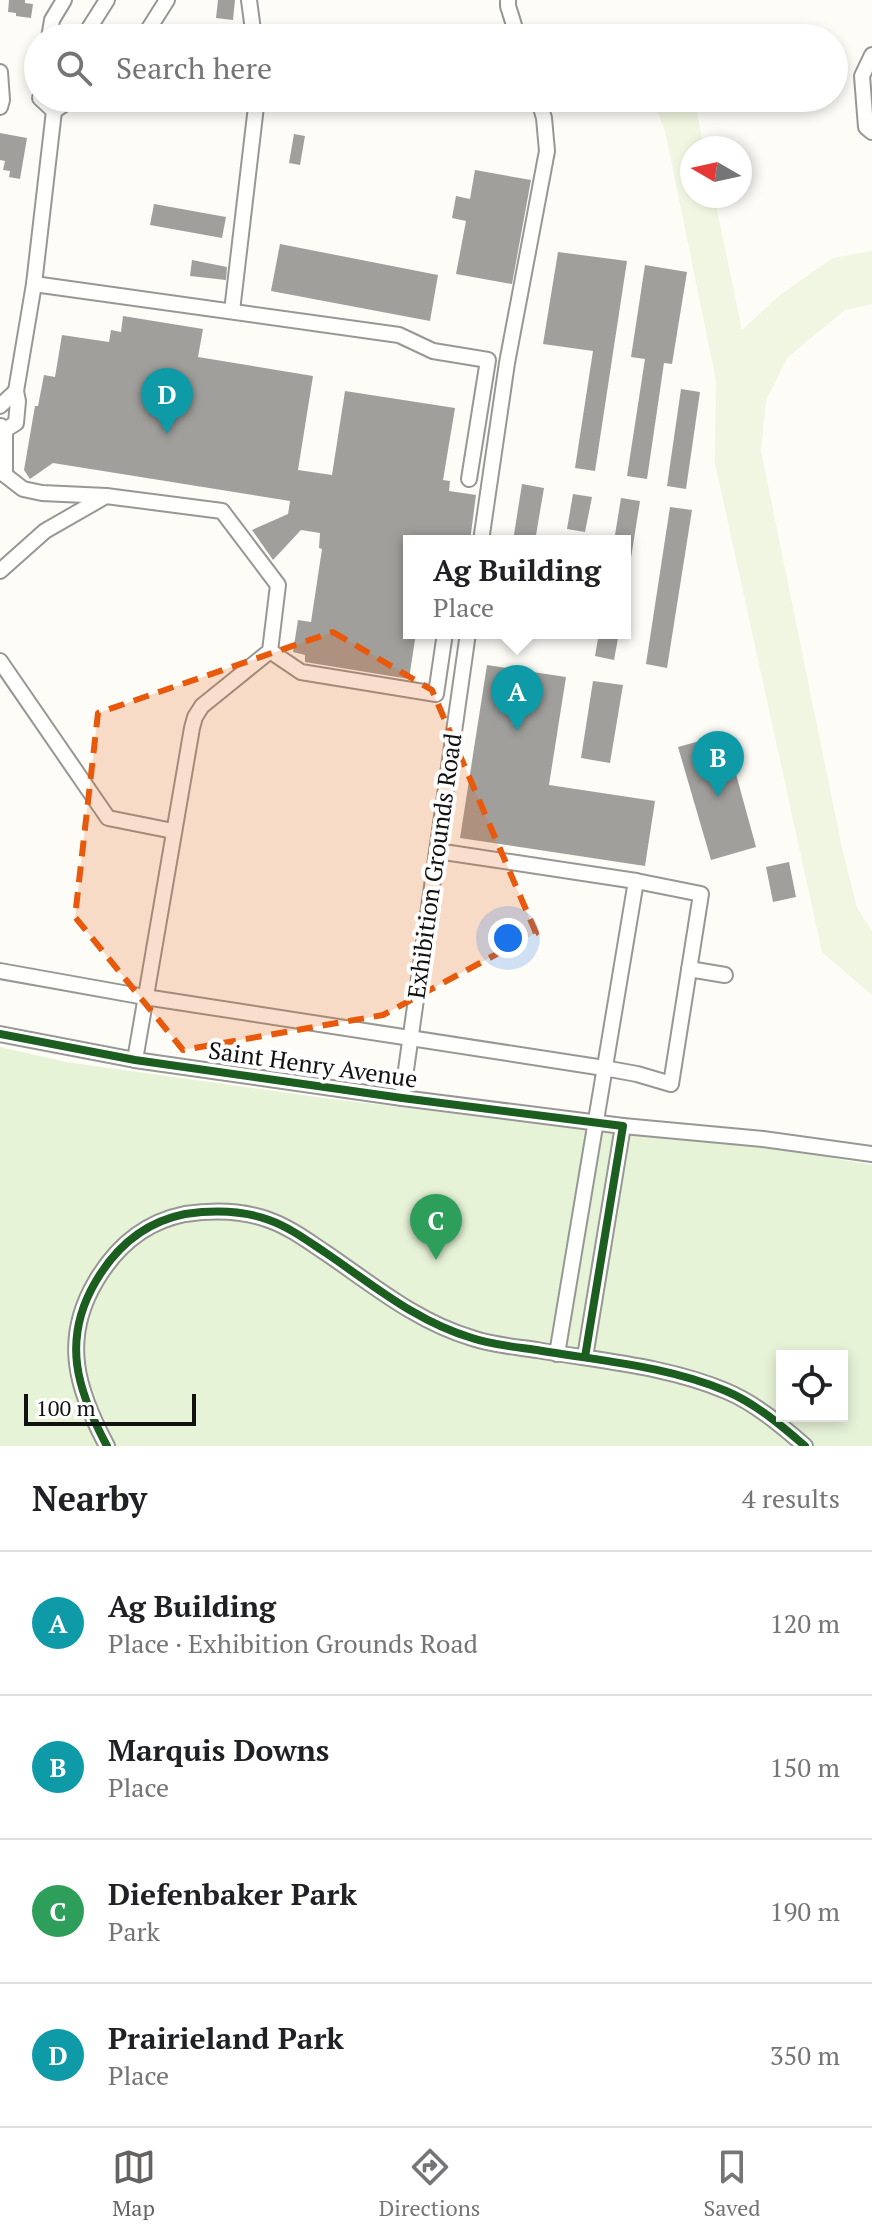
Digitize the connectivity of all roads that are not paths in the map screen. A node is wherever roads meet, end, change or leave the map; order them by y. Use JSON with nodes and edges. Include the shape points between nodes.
{"nodes":[{"id":1,"x":64,"y":0,"type":"edge"},
{"id":2,"x":107,"y":0,"type":"edge"},
{"id":3,"x":167,"y":0,"type":"edge"},
{"id":4,"x":249,"y":0,"type":"edge"},
{"id":5,"x":508,"y":0,"type":"edge"},
{"id":6,"x":51,"y":24,"type":"edge"},
{"id":7,"x":92,"y":24,"type":"edge"},
{"id":8,"x":152,"y":24,"type":"edge"},
{"id":9,"x":252,"y":24,"type":"edge"},
{"id":10,"x":514,"y":24,"type":"edge"},
{"id":11,"x":872,"y":55,"type":"edge"},
{"id":12,"x":0,"y":72,"type":"edge"},
{"id":13,"x":0,"y":107,"type":"edge"},
{"id":14,"x":54,"y":112,"type":"edge"},
{"id":15,"x":255,"y":112,"type":"edge"},
{"id":16,"x":542,"y":112,"type":"edge"},
{"id":17,"x":872,"y":132,"type":"edge"},
{"id":18,"x":34,"y":284,"type":"junction"},
{"id":19,"x":232,"y":311,"type":"junction"},
{"id":20,"x":488,"y":360,"type":"junction"},
{"id":21,"x":507,"y":363,"type":"junction"},
{"id":22,"x":16,"y":391,"type":"junction"},
{"id":23,"x":0,"y":406,"type":"edge"},
{"id":24,"x":3,"y":428,"type":"edge"},
{"id":25,"x":2,"y":477,"type":"edge"},
{"id":26,"x":469,"y":479,"type":"dead end"},
{"id":27,"x":106,"y":496,"type":"junction"},
{"id":28,"x":482,"y":535,"type":"edge"},
{"id":29,"x":0,"y":571,"type":"edge"},
{"id":30,"x":444,"y":639,"type":"edge"},
{"id":31,"x":467,"y":639,"type":"edge"},
{"id":32,"x":270,"y":651,"type":"junction"},
{"id":33,"x":0,"y":661,"type":"edge"},
{"id":34,"x":436,"y":694,"type":"junction"},
{"id":35,"x":460,"y":697,"type":"junction"},
{"id":36,"x":173,"y":831,"type":"junction"},
{"id":37,"x":437,"y":851,"type":"junction"},
{"id":38,"x":636,"y":881,"type":"junction"},
{"id":39,"x":689,"y":969,"type":"junction"},
{"id":40,"x":0,"y":971,"type":"edge"},
{"id":41,"x":725,"y":975,"type":"dead end"},
{"id":42,"x":145,"y":997,"type":"junction"},
{"id":43,"x":0,"y":1034,"type":"edge"},
{"id":44,"x":411,"y":1037,"type":"junction"},
{"id":45,"x":135,"y":1060,"type":"junction"},
{"id":46,"x":604,"y":1068,"type":"junction"},
{"id":47,"x":402,"y":1098,"type":"junction"},
{"id":48,"x":594,"y":1122,"type":"junction"},
{"id":49,"x":623,"y":1126,"type":"junction"},
{"id":50,"x":872,"y":1154,"type":"edge"},
{"id":51,"x":557,"y":1354,"type":"junction"},
{"id":52,"x":585,"y":1357,"type":"junction"},
{"id":53,"x":107,"y":1446,"type":"edge"},
{"id":54,"x":805,"y":1446,"type":"edge"}],
"edges":[{"from":1,"to":6,"type":"street"},
{"from":2,"to":7,"type":"street"},
{"from":3,"to":8,"type":"street"},
{"from":4,"to":9,"type":"street"},
{"from":5,"to":10,"type":"street"},
{"from":11,"to":17,"type":"street","via":[[862,76],[866,127]]},
{"from":12,"to":13,"type":"street"},
{"from":14,"to":18,"type":"street"},
{"from":15,"to":19,"type":"street"},
{"from":16,"to":21,"type":"street","via":[[547,151]]},
{"from":18,"to":19,"type":"street"},
{"from":18,"to":22,"type":"street"},
{"from":19,"to":20,"type":"street","via":[[399,335],[433,351]]},
{"from":20,"to":21,"type":"street"},
{"from":20,"to":26,"type":"street"},
{"from":21,"to":28,"type":"street"},
{"from":22,"to":23,"type":"street"},
{"from":22,"to":24,"type":"street","via":[[16,423]]},
{"from":24,"to":25,"type":"street"},
{"from":25,"to":27,"type":"street","via":[[42,493]]},
{"from":27,"to":29,"type":"street","via":[[45,531]]},
{"from":27,"to":32,"type":"street","via":[[222,511],[278,585]]},
{"from":30,"to":34,"type":"street"},
{"from":31,"to":35,"type":"street","name":"Exhibition Grounds Road"},
{"from":32,"to":34,"type":"street","via":[[301,672]]},
{"from":32,"to":36,"type":"street","via":[[195,717]]},
{"from":33,"to":36,"type":"street","via":[[108,818]]},
{"from":34,"to":35,"type":"street"},
{"from":35,"to":37,"type":"street","name":"Exhibition Grounds Road"},
{"from":36,"to":42,"type":"street"},
{"from":37,"to":38,"type":"street"},
{"from":37,"to":44,"type":"street","name":"Exhibition Grounds Road"},
{"from":38,"to":39,"type":"street","via":[[701,894]]},
{"from":38,"to":46,"type":"street"},
{"from":39,"to":41,"type":"street"},
{"from":39,"to":46,"type":"street","via":[[671,1084]]},
{"from":40,"to":42,"type":"street"},
{"from":42,"to":44,"type":"street"},
{"from":42,"to":45,"type":"street"},
{"from":43,"to":45,"type":"street","name":"Saint Henry Avenue"},
{"from":44,"to":46,"type":"street"},
{"from":44,"to":47,"type":"street","name":"Exhibition Grounds Road"},
{"from":45,"to":47,"type":"street","name":"Saint Henry Avenue"},
{"from":46,"to":48,"type":"street"},
{"from":47,"to":48,"type":"street","name":"Saint Henry Avenue"},
{"from":48,"to":49,"type":"street","name":"Saint Henry Avenue"},
{"from":48,"to":51,"type":"street"},
{"from":49,"to":50,"type":"street","name":"Saint Henry Avenue"},
{"from":49,"to":52,"type":"street"},
{"from":51,"to":52,"type":"street"},
{"from":51,"to":53,"type":"street","via":[[474,1339],[435,1325],[270,1220],[207,1211],[176,1216],[128,1240],[105,1266],[80,1315],[75,1363]]},
{"from":52,"to":54,"type":"street","via":[[728,1391]]}]}
